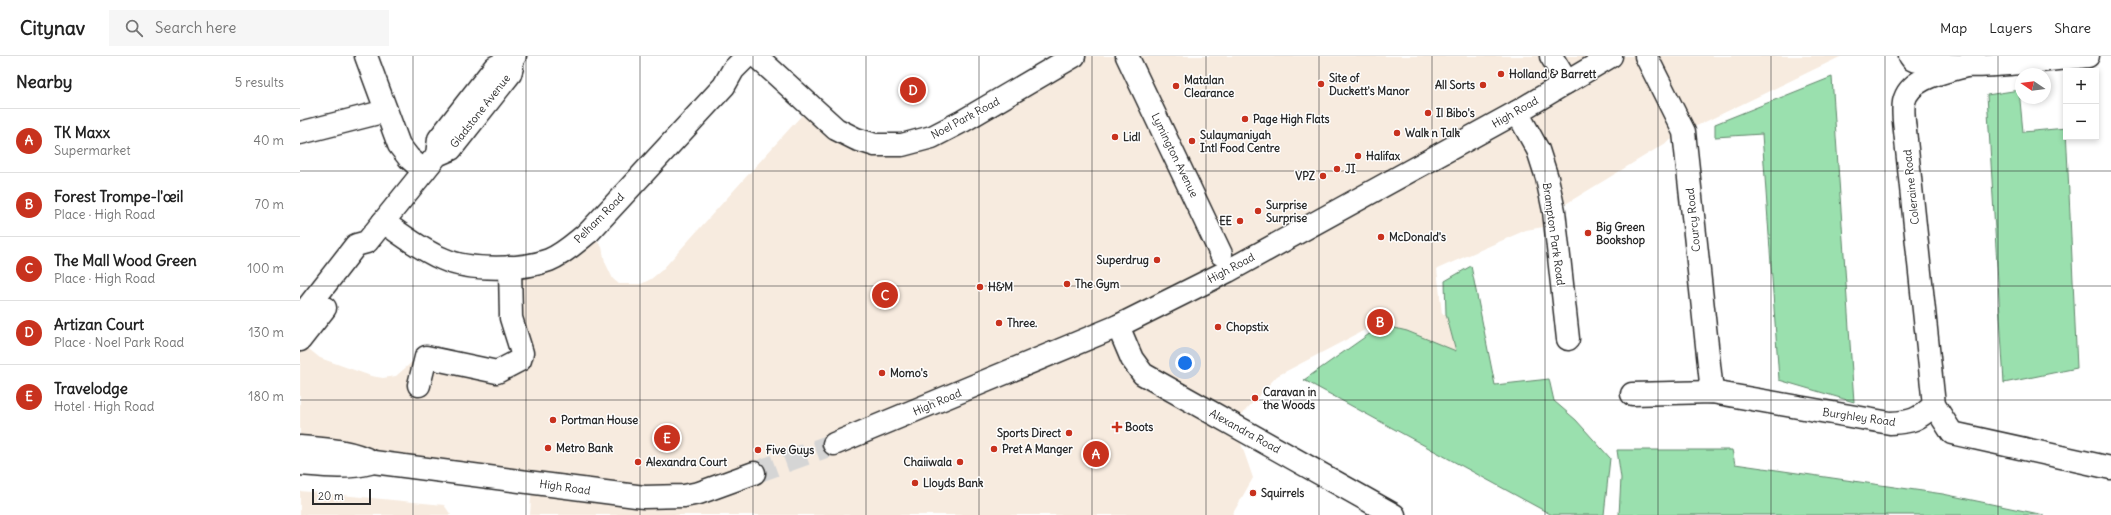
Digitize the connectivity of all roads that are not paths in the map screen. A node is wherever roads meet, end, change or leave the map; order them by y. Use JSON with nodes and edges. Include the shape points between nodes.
{"nodes":[{"id":1,"x":366,"y":56,"type":"edge"},
{"id":2,"x":747,"y":56,"type":"edge"},
{"id":3,"x":756,"y":56,"type":"edge"},
{"id":4,"x":1074,"y":56,"type":"edge"},
{"id":5,"x":1127,"y":56,"type":"edge"},
{"id":6,"x":1551,"y":56,"type":"edge"},
{"id":7,"x":1611,"y":56,"type":"edge"},
{"id":8,"x":1646,"y":56,"type":"edge"},
{"id":9,"x":1910,"y":56,"type":"edge"},
{"id":10,"x":2088,"y":56,"type":"edge"},
{"id":11,"x":513,"y":58,"type":"edge"},
{"id":12,"x":1966,"y":66,"type":"junction"},
{"id":13,"x":1567,"y":82,"type":"junction"},
{"id":14,"x":386,"y":111,"type":"junction"},
{"id":15,"x":1517,"y":112,"type":"junction"},
{"id":16,"x":300,"y":133,"type":"edge"},
{"id":17,"x":431,"y":163,"type":"junction"},
{"id":18,"x":383,"y":222,"type":"junction"},
{"id":19,"x":367,"y":242,"type":"junction"},
{"id":20,"x":1221,"y":254,"type":"dead end"},
{"id":21,"x":510,"y":267,"type":"junction"},
{"id":22,"x":300,"y":317,"type":"edge"},
{"id":23,"x":1118,"y":326,"type":"junction"},
{"id":24,"x":1568,"y":339,"type":"dead end"},
{"id":25,"x":300,"y":340,"type":"edge"},
{"id":26,"x":419,"y":386,"type":"dead end"},
{"id":27,"x":1712,"y":392,"type":"junction"},
{"id":28,"x":1632,"y":394,"type":"dead end"},
{"id":29,"x":1934,"y":405,"type":"junction"},
{"id":30,"x":834,"y":444,"type":"tunnel mouth"},
{"id":31,"x":300,"y":447,"type":"edge"},
{"id":32,"x":373,"y":462,"type":"junction"},
{"id":33,"x":300,"y":464,"type":"edge"},
{"id":34,"x":2111,"y":468,"type":"edge"},
{"id":35,"x":754,"y":473,"type":"tunnel mouth"},
{"id":36,"x":1394,"y":515,"type":"edge"}],
"edges":[{"from":1,"to":14,"type":"street"},
{"from":2,"to":21,"type":"street","name":"Pelham Road","via":[[733,70],[724,86],[589,232],[565,252],[548,260],[528,266]]},
{"from":3,"to":4,"type":"street","name":"Noel Park Road","via":[[836,129],[875,145],[902,145],[932,136],[963,121]]},
{"from":5,"to":20,"type":"street","name":"Lymington Avenue"},
{"from":6,"to":13,"type":"street"},
{"from":7,"to":13,"type":"street","name":"High Road"},
{"from":8,"to":27,"type":"street","name":"Courcy Road","via":[[1684,132]]},
{"from":9,"to":12,"type":"street","via":[[1913,60],[1930,64]]},
{"from":10,"to":12,"type":"street"},
{"from":11,"to":17,"type":"street","name":"Gladstone Avenue","via":[[510,74],[451,150]]},
{"from":12,"to":29,"type":"street","name":"Coleraine Road","via":[[1927,77],[1914,86],[1904,101]]},
{"from":13,"to":15,"type":"street","name":"High Road"},
{"from":14,"to":16,"type":"street"},
{"from":14,"to":17,"type":"street","via":[[399,145],[409,158]]},
{"from":15,"to":23,"type":"street","name":"High Road","via":[[1228,271]]},
{"from":15,"to":24,"type":"street","name":"Brampton Park Road","via":[[1538,150],[1547,178],[1554,211]]},
{"from":17,"to":18,"type":"street","name":"Gladstone Avenue"},
{"from":18,"to":19,"type":"street","name":"Gladstone Avenue"},
{"from":18,"to":21,"type":"street","name":"Pelham Road","via":[[424,250],[444,260],[462,265]]},
{"from":19,"to":22,"type":"street","name":"Gladstone Avenue","via":[[356,245]]},
{"from":19,"to":25,"type":"street","name":"Gladstone Avenue","via":[[368,253]]},
{"from":21,"to":26,"type":"street","via":[[511,318],[522,353],[520,360],[497,372],[426,357]]},
{"from":23,"to":30,"type":"street","name":"High Road"},
{"from":23,"to":36,"type":"street","name":"Alexandra Road","via":[[1132,359],[1143,374]]},
{"from":27,"to":28,"type":"street","name":"Burghley Road"},
{"from":27,"to":29,"type":"street","name":"Burghley Road","via":[[1890,423],[1905,423],[1918,419]]},
{"from":29,"to":34,"type":"street","via":[[1952,433]]},
{"from":31,"to":32,"type":"street","name":"High Road","via":[[336,450],[361,456]]},
{"from":32,"to":33,"type":"street","name":"High Road","via":[[334,467]]},
{"from":32,"to":35,"type":"street","name":"High Road","via":[[644,497],[699,493]]}]}
